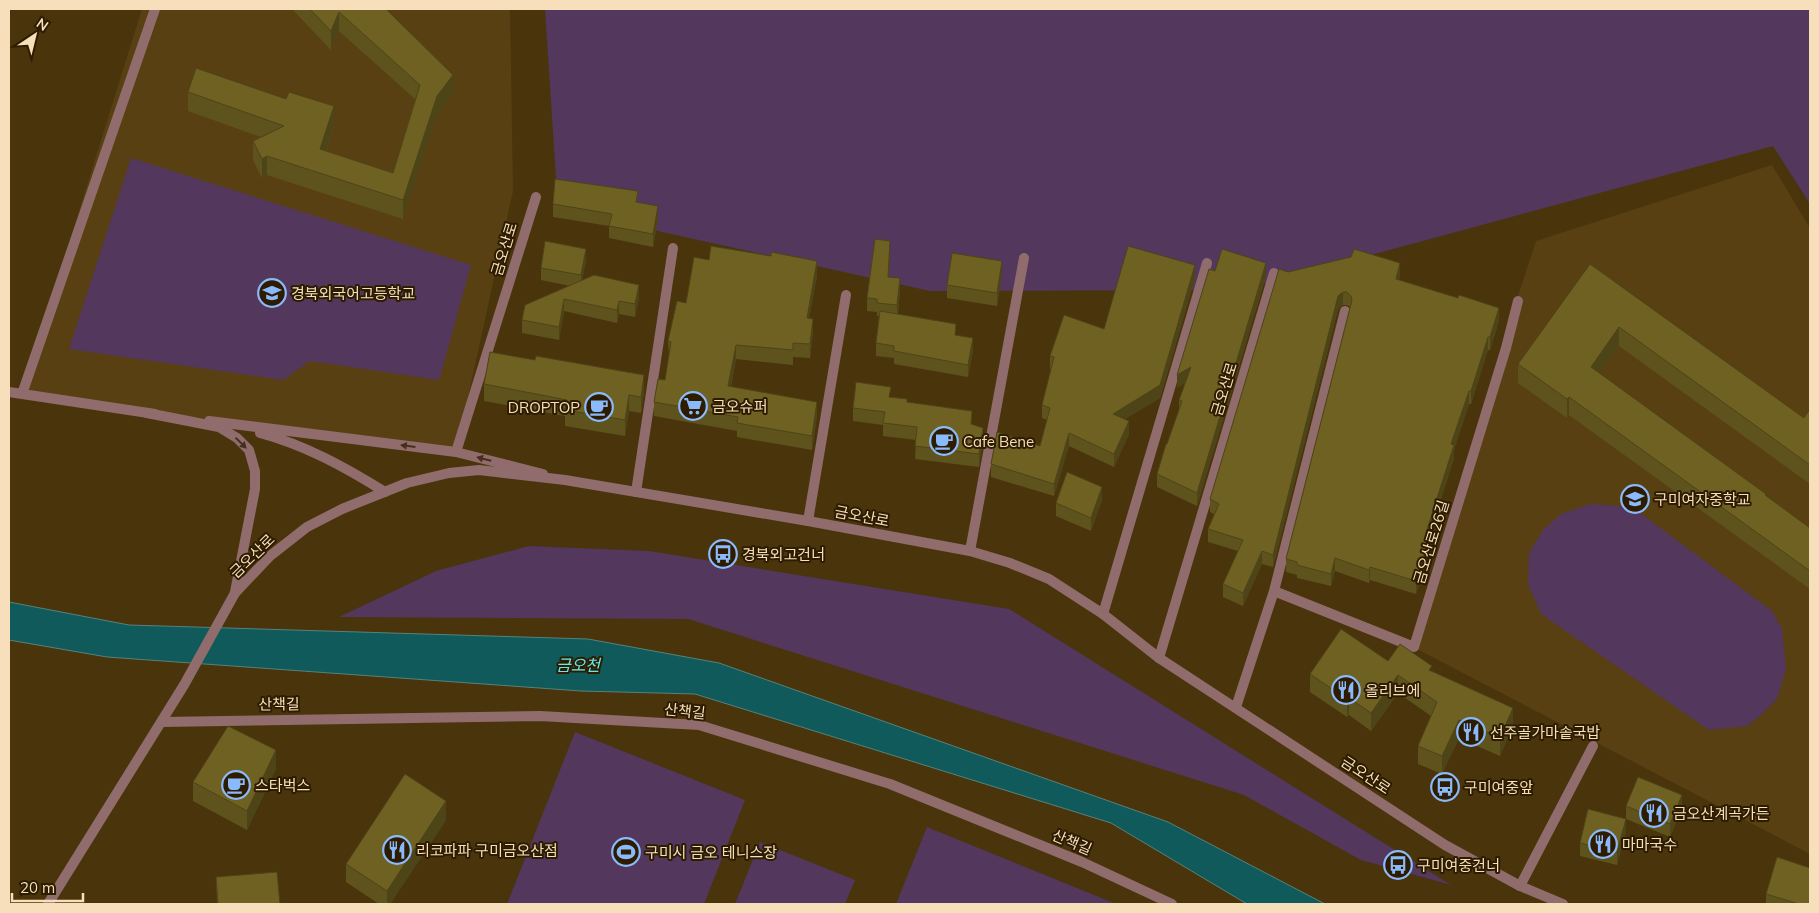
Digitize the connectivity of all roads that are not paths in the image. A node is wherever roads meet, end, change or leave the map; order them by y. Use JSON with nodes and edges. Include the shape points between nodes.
{"nodes":[{"id":1,"x":155,"y":9,"type":"edge"},
{"id":2,"x":536,"y":197,"type":"dead end"},
{"id":3,"x":673,"y":248,"type":"dead end"},
{"id":4,"x":1024,"y":258,"type":"dead end"},
{"id":5,"x":1207,"y":263,"type":"dead end"},
{"id":6,"x":1274,"y":273,"type":"dead end"},
{"id":7,"x":846,"y":295,"type":"dead end"},
{"id":8,"x":1518,"y":301,"type":"dead end"},
{"id":9,"x":1345,"y":311,"type":"dead end"},
{"id":10,"x":9,"y":392,"type":"edge"},
{"id":11,"x":22,"y":394,"type":"junction"},
{"id":12,"x":146,"y":413,"type":"junction"},
{"id":13,"x":223,"y":423,"type":"junction"},
{"id":14,"x":456,"y":452,"type":"junction"},
{"id":15,"x":566,"y":480,"type":"junction"},
{"id":16,"x":385,"y":492,"type":"junction"},
{"id":17,"x":636,"y":492,"type":"junction"},
{"id":18,"x":808,"y":520,"type":"junction"},
{"id":19,"x":970,"y":551,"type":"junction"},
{"id":20,"x":1274,"y":591,"type":"junction"},
{"id":21,"x":235,"y":593,"type":"junction"},
{"id":22,"x":1102,"y":614,"type":"junction"},
{"id":23,"x":1159,"y":658,"type":"junction"},
{"id":24,"x":1236,"y":707,"type":"junction"},
{"id":25,"x":162,"y":722,"type":"junction"},
{"id":26,"x":1593,"y":746,"type":"dead end"},
{"id":27,"x":1520,"y":886,"type":"junction"},
{"id":28,"x":48,"y":904,"type":"edge"},
{"id":29,"x":1172,"y":904,"type":"edge"},
{"id":30,"x":1563,"y":904,"type":"edge"}],
"edges":[{"from":1,"to":11,"type":"street"},
{"from":2,"to":14,"type":"street","name":"금오산로"},
{"from":3,"to":17,"type":"street"},
{"from":4,"to":19,"type":"street"},
{"from":5,"to":22,"type":"street"},
{"from":6,"to":23,"type":"street","name":"금오산로"},
{"from":7,"to":18,"type":"street"},
{"from":8,"to":20,"type":"street","name":"금오산로26길","via":[[1414,647]]},
{"from":9,"to":20,"type":"street"},
{"from":10,"to":11,"type":"street"},
{"from":11,"to":12,"type":"street"},
{"from":12,"to":13,"type":"street"},
{"from":12,"to":21,"type":"street","one_way":true,"via":[[219,426],[249,450],[255,471],[255,489]]},
{"from":14,"to":13,"type":"street","one_way":true},
{"from":13,"to":16,"type":"street","via":[[305,448]]},
{"from":15,"to":14,"type":"street","one_way":true},
{"from":15,"to":16,"type":"street","name":"금오산로","via":[[479,470],[440,475]]},
{"from":15,"to":17,"type":"street","name":"금오산로"},
{"from":16,"to":21,"type":"street","name":"금오산로","via":[[307,527],[270,556]]},
{"from":17,"to":18,"type":"street","name":"금오산로"},
{"from":18,"to":19,"type":"street","name":"금오산로"},
{"from":19,"to":22,"type":"street","name":"금오산로","via":[[1010,562],[1049,579]]},
{"from":20,"to":24,"type":"street"},
{"from":21,"to":25,"type":"street","name":"금오산로"},
{"from":22,"to":23,"type":"street","name":"금오산로"},
{"from":23,"to":24,"type":"street","name":"금오산로"},
{"from":24,"to":27,"type":"street","name":"금오산로","via":[[1445,846]]},
{"from":25,"to":28,"type":"street","name":"금오산로"},
{"from":25,"to":29,"type":"street","name":"산책길","via":[[540,716],[699,725],[890,784],[1082,862]]},
{"from":26,"to":27,"type":"street"},
{"from":27,"to":30,"type":"street","name":"금오산로"}]}
